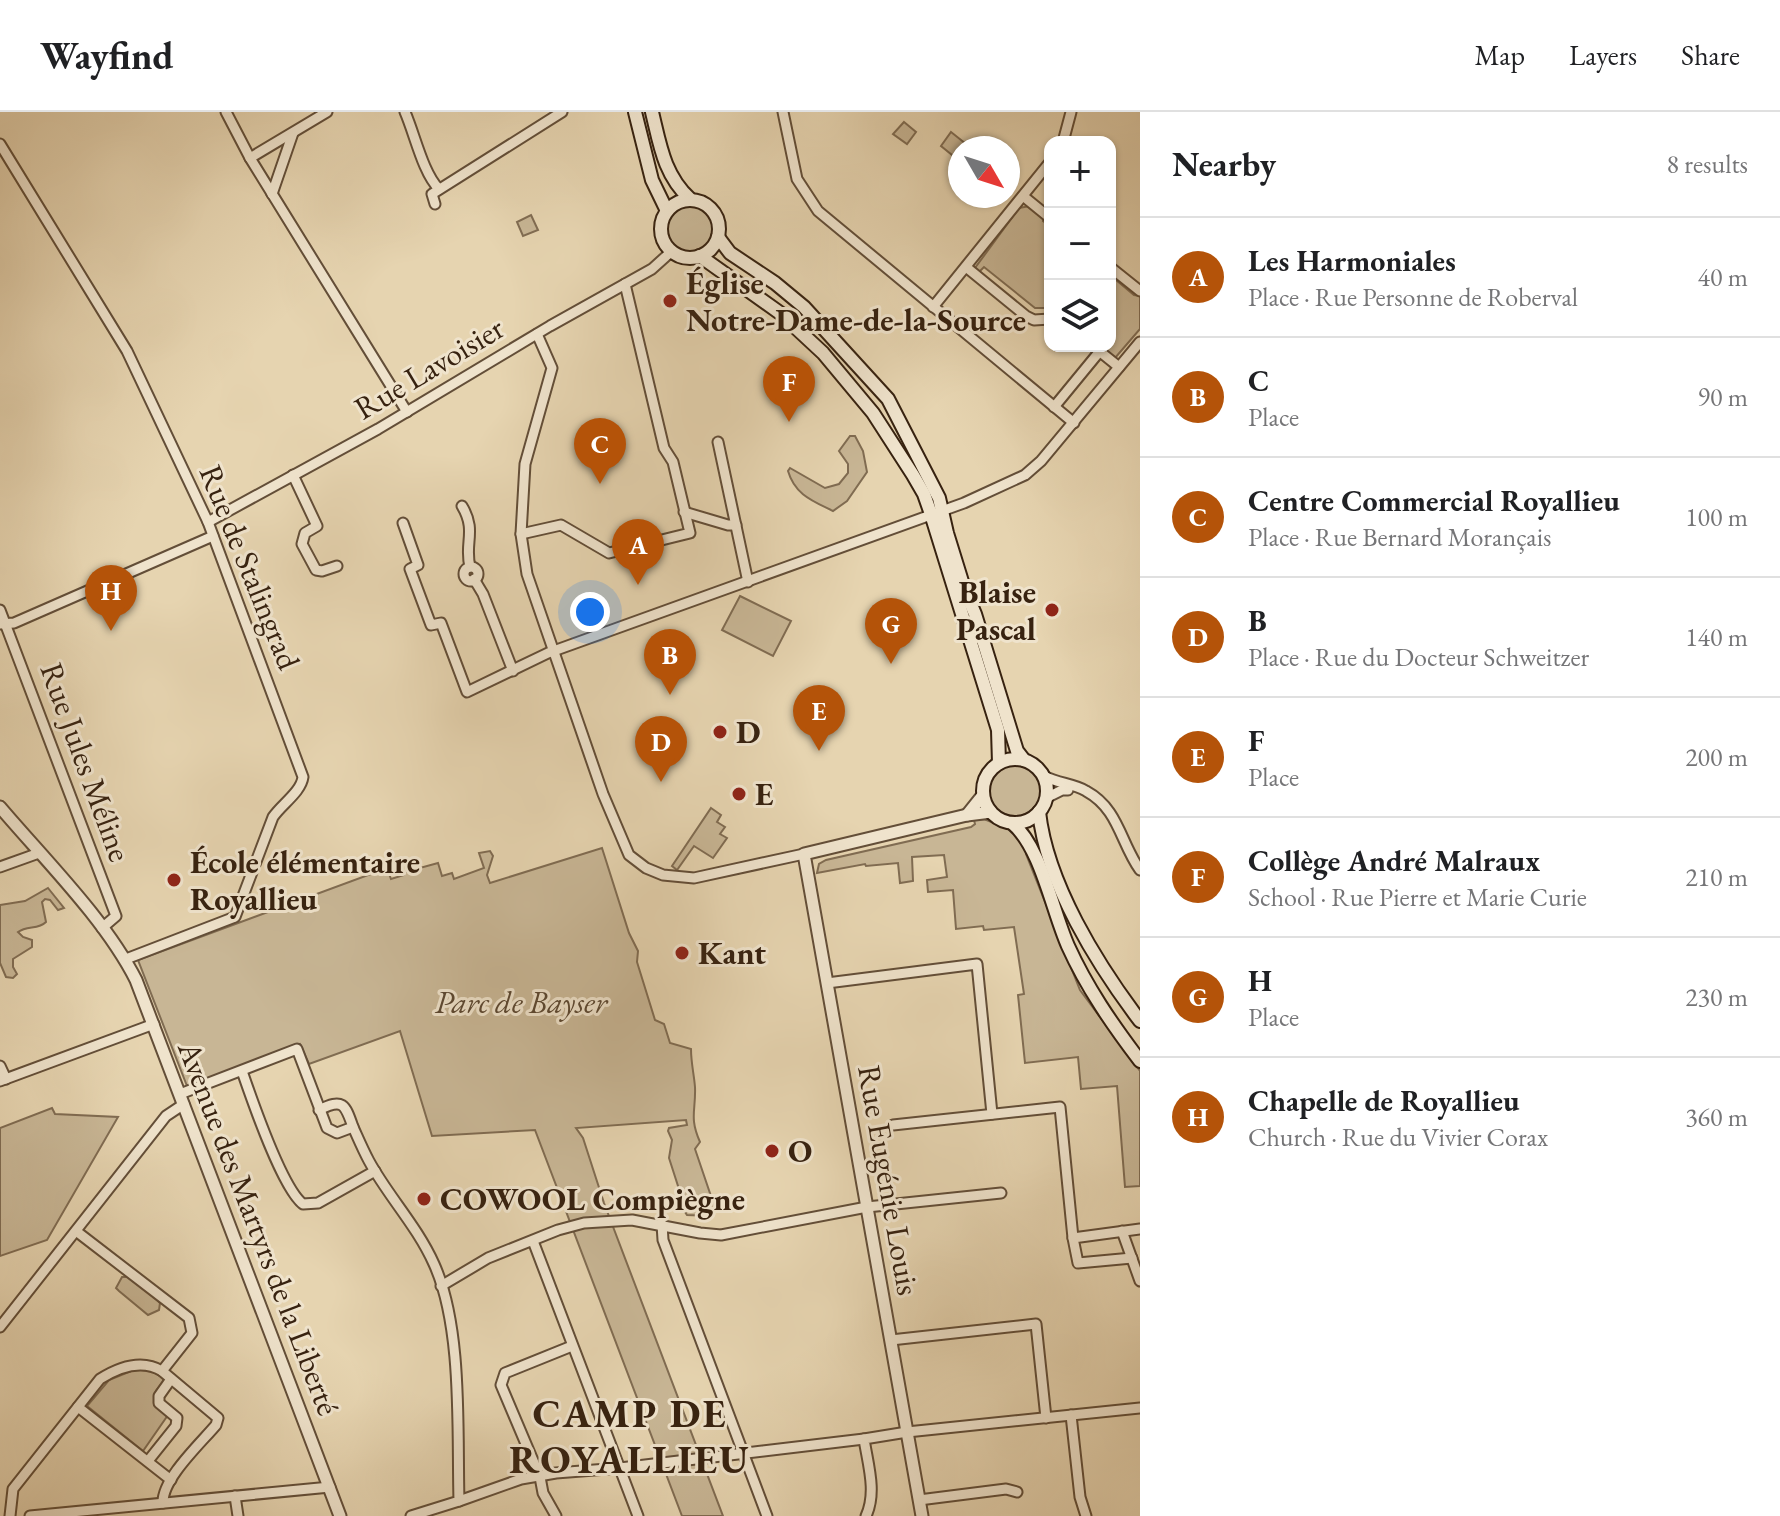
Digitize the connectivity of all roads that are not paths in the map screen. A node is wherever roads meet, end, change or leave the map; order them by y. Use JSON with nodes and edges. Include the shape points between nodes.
{"nodes":[{"id":1,"x":226,"y":112,"type":"edge"},
{"id":2,"x":327,"y":112,"type":"edge"},
{"id":3,"x":405,"y":112,"type":"edge"},
{"id":4,"x":562,"y":112,"type":"edge"},
{"id":5,"x":635,"y":112,"type":"edge"},
{"id":6,"x":652,"y":112,"type":"edge"},
{"id":7,"x":783,"y":112,"type":"edge"},
{"id":8,"x":1071,"y":112,"type":"edge"},
{"id":9,"x":293,"y":133,"type":"junction"},
{"id":10,"x":1065,"y":136,"type":"edge"},
{"id":11,"x":0,"y":144,"type":"edge"},
{"id":12,"x":250,"y":158,"type":"junction"},
{"id":13,"x":1044,"y":170,"type":"edge"},
{"id":14,"x":439,"y":189,"type":"junction"},
{"id":15,"x":272,"y":194,"type":"junction"},
{"id":16,"x":1023,"y":196,"type":"junction"},
{"id":17,"x":690,"y":199,"type":"junction"},
{"id":18,"x":435,"y":204,"type":"dead end"},
{"id":19,"x":667,"y":211,"type":"junction"},
{"id":20,"x":1044,"y":213,"type":"edge"},
{"id":21,"x":718,"y":237,"type":"junction"},
{"id":22,"x":672,"y":251,"type":"junction"},
{"id":23,"x":700,"y":256,"type":"junction"},
{"id":24,"x":966,"y":267,"type":"junction"},
{"id":25,"x":1116,"y":272,"type":"edge"},
{"id":26,"x":625,"y":284,"type":"junction"},
{"id":27,"x":1140,"y":291,"type":"edge"},
{"id":28,"x":933,"y":307,"type":"junction"},
{"id":29,"x":1044,"y":319,"type":"edge"},
{"id":30,"x":537,"y":334,"type":"junction"},
{"id":31,"x":1140,"y":342,"type":"edge"},
{"id":32,"x":1094,"y":352,"type":"edge"},
{"id":33,"x":1100,"y":352,"type":"edge"},
{"id":34,"x":1119,"y":367,"type":"junction"},
{"id":35,"x":1054,"y":407,"type":"junction"},
{"id":36,"x":407,"y":412,"type":"junction"},
{"id":37,"x":1074,"y":423,"type":"junction"},
{"id":38,"x":718,"y":442,"type":"dead end"},
{"id":39,"x":293,"y":475,"type":"junction"},
{"id":40,"x":462,"y":506,"type":"dead end"},
{"id":41,"x":684,"y":512,"type":"junction"},
{"id":42,"x":937,"y":512,"type":"junction"},
{"id":43,"x":208,"y":522,"type":"junction"},
{"id":44,"x":403,"y":523,"type":"dead end"},
{"id":45,"x":736,"y":525,"type":"junction"},
{"id":46,"x":521,"y":534,"type":"junction"},
{"id":47,"x":213,"y":536,"type":"junction"},
{"id":48,"x":337,"y":566,"type":"dead end"},
{"id":49,"x":748,"y":582,"type":"junction"},
{"id":50,"x":0,"y":610,"type":"edge"},
{"id":51,"x":4,"y":624,"type":"edge"},
{"id":52,"x":553,"y":652,"type":"junction"},
{"id":53,"x":513,"y":671,"type":"junction"},
{"id":54,"x":1024,"y":760,"type":"junction"},
{"id":55,"x":999,"y":763,"type":"junction"},
{"id":56,"x":1044,"y":776,"type":"junction"},
{"id":57,"x":1084,"y":789,"type":"junction"},
{"id":58,"x":983,"y":795,"type":"junction"},
{"id":59,"x":1046,"y":798,"type":"junction"},
{"id":60,"x":0,"y":807,"type":"edge"},
{"id":61,"x":991,"y":812,"type":"junction"},
{"id":62,"x":1039,"y":812,"type":"junction"},
{"id":63,"x":967,"y":815,"type":"junction"},
{"id":64,"x":1012,"y":823,"type":"junction"},
{"id":65,"x":39,"y":853,"type":"junction"},
{"id":66,"x":804,"y":854,"type":"junction"},
{"id":67,"x":0,"y":867,"type":"edge"},
{"id":68,"x":1140,"y":870,"type":"edge"},
{"id":69,"x":102,"y":928,"type":"junction"},
{"id":70,"x":126,"y":959,"type":"junction"},
{"id":71,"x":827,"y":983,"type":"junction"},
{"id":72,"x":1140,"y":1021,"type":"edge"},
{"id":73,"x":154,"y":1024,"type":"junction"},
{"id":74,"x":1140,"y":1061,"type":"edge"},
{"id":75,"x":0,"y":1066,"type":"edge"},
{"id":76,"x":242,"y":1071,"type":"junction"},
{"id":77,"x":3,"y":1080,"type":"edge"},
{"id":78,"x":182,"y":1099,"type":"junction"},
{"id":79,"x":319,"y":1110,"type":"junction"},
{"id":80,"x":992,"y":1114,"type":"junction"},
{"id":81,"x":893,"y":1125,"type":"dead end"},
{"id":82,"x":353,"y":1127,"type":"junction"},
{"id":83,"x":375,"y":1171,"type":"junction"},
{"id":84,"x":1001,"y":1193,"type":"dead end"},
{"id":85,"x":867,"y":1207,"type":"junction"},
{"id":86,"x":662,"y":1224,"type":"junction"},
{"id":87,"x":1140,"y":1229,"type":"edge"},
{"id":88,"x":76,"y":1231,"type":"junction"},
{"id":89,"x":1122,"y":1231,"type":"junction"},
{"id":90,"x":1073,"y":1238,"type":"junction"},
{"id":91,"x":533,"y":1241,"type":"junction"},
{"id":92,"x":1132,"y":1258,"type":"junction"},
{"id":93,"x":1140,"y":1281,"type":"edge"},
{"id":94,"x":441,"y":1286,"type":"junction"},
{"id":95,"x":0,"y":1327,"type":"edge"},
{"id":96,"x":891,"y":1340,"type":"junction"},
{"id":97,"x":572,"y":1346,"type":"junction"},
{"id":98,"x":162,"y":1371,"type":"junction"},
{"id":99,"x":171,"y":1379,"type":"junction"},
{"id":100,"x":78,"y":1407,"type":"junction"},
{"id":101,"x":1140,"y":1408,"type":"edge"},
{"id":102,"x":1071,"y":1415,"type":"junction"},
{"id":103,"x":1046,"y":1418,"type":"junction"},
{"id":104,"x":907,"y":1432,"type":"junction"},
{"id":105,"x":864,"y":1439,"type":"junction"},
{"id":106,"x":743,"y":1452,"type":"junction"},
{"id":107,"x":148,"y":1461,"type":"junction"},
{"id":108,"x":620,"y":1468,"type":"junction"},
{"id":109,"x":540,"y":1477,"type":"junction"},
{"id":110,"x":171,"y":1480,"type":"junction"},
{"id":111,"x":330,"y":1487,"type":"junction"},
{"id":112,"x":1017,"y":1492,"type":"dead end"},
{"id":113,"x":235,"y":1496,"type":"junction"},
{"id":114,"x":919,"y":1500,"type":"junction"},
{"id":115,"x":459,"y":1501,"type":"junction"},
{"id":116,"x":163,"y":1503,"type":"junction"},
{"id":117,"x":10,"y":1516,"type":"edge"},
{"id":118,"x":30,"y":1516,"type":"edge"},
{"id":119,"x":238,"y":1516,"type":"edge"},
{"id":120,"x":340,"y":1516,"type":"edge"},
{"id":121,"x":411,"y":1516,"type":"edge"},
{"id":122,"x":556,"y":1516,"type":"edge"},
{"id":123,"x":638,"y":1516,"type":"edge"},
{"id":124,"x":767,"y":1516,"type":"edge"},
{"id":125,"x":866,"y":1516,"type":"edge"},
{"id":126,"x":922,"y":1516,"type":"edge"},
{"id":127,"x":1086,"y":1516,"type":"edge"}],
"edges":[{"from":1,"to":12,"type":"street"},
{"from":2,"to":9,"type":"street"},
{"from":3,"to":14,"type":"street","via":[[428,175]]},
{"from":4,"to":14,"type":"street"},
{"from":5,"to":19,"type":"main road","via":[[652,180]]},
{"from":6,"to":17,"type":"main road","via":[[671,178]]},
{"from":7,"to":28,"type":"street","via":[[797,179],[806,196]]},
{"from":8,"to":10,"type":"street"},
{"from":9,"to":12,"type":"street"},
{"from":9,"to":15,"type":"street"},
{"from":11,"to":43,"type":"street","name":"Rue de Stalingrad","via":[[127,351]]},
{"from":12,"to":15,"type":"street"},
{"from":13,"to":16,"type":"street"},
{"from":14,"to":18,"type":"street","via":[[432,194]]},
{"from":15,"to":36,"type":"street"},
{"from":16,"to":20,"type":"street"},
{"from":16,"to":24,"type":"street"},
{"from":17,"to":19,"type":"main road"},
{"from":17,"to":21,"type":"main road","via":[[717,216]]},
{"from":19,"to":22,"type":"main road","via":[[661,228]]},
{"from":21,"to":23,"type":"main road"},
{"from":21,"to":42,"type":"main road","via":[[730,253],[804,307],[888,399],[935,487]]},
{"from":22,"to":23,"type":"main road"},
{"from":22,"to":26,"type":"street","name":"Rue Lavoisier"},
{"from":23,"to":42,"type":"main road","via":[[780,313],[832,363],[873,413]]},
{"from":24,"to":28,"type":"street"},
{"from":24,"to":29,"type":"street","via":[[1026,316]]},
{"from":25,"to":27,"type":"street"},
{"from":26,"to":30,"type":"street","name":"Rue Lavoisier"},
{"from":26,"to":41,"type":"street"},
{"from":28,"to":35,"type":"street"},
{"from":30,"to":36,"type":"street","name":"Rue Lavoisier"},
{"from":30,"to":46,"type":"street","via":[[552,368],[525,464]]},
{"from":31,"to":34,"type":"street"},
{"from":32,"to":35,"type":"street"},
{"from":33,"to":34,"type":"street"},
{"from":34,"to":37,"type":"street"},
{"from":35,"to":37,"type":"street"},
{"from":36,"to":39,"type":"street","name":"Rue Lavoisier"},
{"from":37,"to":42,"type":"street","via":[[1025,475]]},
{"from":38,"to":45,"type":"street"},
{"from":39,"to":43,"type":"street","name":"Rue Lavoisier"},
{"from":39,"to":48,"type":"street","via":[[317,526],[305,533],[302,544],[312,565],[322,571]]},
{"from":40,"to":53,"type":"street","via":[[470,519],[470,567],[477,573],[474,579]]},
{"from":41,"to":45,"type":"street"},
{"from":41,"to":46,"type":"street","via":[[690,533],[609,553],[561,525]]},
{"from":42,"to":49,"type":"street"},
{"from":42,"to":54,"type":"main road"},
{"from":42,"to":55,"type":"main road","via":[[998,730]]},
{"from":43,"to":47,"type":"street","name":"Rue de Stalingrad"},
{"from":44,"to":53,"type":"street","via":[[418,565],[410,569],[431,625],[441,623],[467,692]]},
{"from":45,"to":49,"type":"street"},
{"from":46,"to":52,"type":"street","via":[[527,574]]},
{"from":47,"to":51,"type":"street"},
{"from":47,"to":70,"type":"street","name":"Rue de Stalingrad","via":[[303,782],[273,817],[235,917]]},
{"from":49,"to":52,"type":"street"},
{"from":50,"to":51,"type":"street","name":"Rue Jules Méline"},
{"from":51,"to":69,"type":"street","name":"Rue Jules Méline","via":[[116,916]]},
{"from":52,"to":53,"type":"street"},
{"from":52,"to":66,"type":"street","via":[[603,794],[636,862],[663,875],[694,878]]},
{"from":54,"to":55,"type":"main road"},
{"from":54,"to":56,"type":"main road"},
{"from":55,"to":58,"type":"main road","via":[[986,777]]},
{"from":56,"to":57,"type":"street"},
{"from":56,"to":59,"type":"main road"},
{"from":57,"to":59,"type":"street","via":[[1062,790]]},
{"from":57,"to":68,"type":"street","via":[[1108,807]]},
{"from":58,"to":61,"type":"main road"},
{"from":58,"to":63,"type":"street"},
{"from":59,"to":62,"type":"main road"},
{"from":60,"to":65,"type":"street","name":"Avenue des Martyrs de la Liberté"},
{"from":61,"to":63,"type":"street"},
{"from":61,"to":64,"type":"main road"},
{"from":62,"to":64,"type":"main road"},
{"from":62,"to":72,"type":"main road","via":[[1077,924]]},
{"from":63,"to":66,"type":"street"},
{"from":64,"to":74,"type":"main road","via":[[1031,844],[1066,943],[1089,990]]},
{"from":65,"to":67,"type":"street"},
{"from":65,"to":69,"type":"street","name":"Avenue des Martyrs de la Liberté"},
{"from":66,"to":71,"type":"street","name":"Rue Eugénie Louis"},
{"from":69,"to":70,"type":"street","name":"Avenue des Martyrs de la Liberté"},
{"from":70,"to":73,"type":"street","name":"Avenue des Martyrs de la Liberté"},
{"from":71,"to":80,"type":"street","via":[[977,964]]},
{"from":71,"to":85,"type":"street","name":"Rue Eugénie Louis"},
{"from":73,"to":77,"type":"street"},
{"from":73,"to":78,"type":"street","name":"Avenue des Martyrs de la Liberté"},
{"from":75,"to":77,"type":"street"},
{"from":76,"to":78,"type":"street"},
{"from":76,"to":79,"type":"street","via":[[297,1049]]},
{"from":76,"to":83,"type":"street","via":[[295,1198],[303,1204],[318,1203]]},
{"from":78,"to":88,"type":"street"},
{"from":78,"to":111,"type":"street","name":"Avenue des Martyrs de la Liberté"},
{"from":79,"to":82,"type":"street","via":[[332,1132]]},
{"from":79,"to":82,"type":"street","via":[[340,1104]]},
{"from":80,"to":81,"type":"street"},
{"from":80,"to":90,"type":"street","via":[[1060,1107]]},
{"from":82,"to":83,"type":"street"},
{"from":83,"to":94,"type":"street","via":[[414,1227]]},
{"from":84,"to":85,"type":"street"},
{"from":85,"to":86,"type":"street","via":[[721,1235]]},
{"from":85,"to":96,"type":"street","name":"Rue Eugénie Louis"},
{"from":86,"to":91,"type":"street","via":[[584,1223]]},
{"from":86,"to":106,"type":"street","via":[[663,1240]]},
{"from":87,"to":89,"type":"street"},
{"from":88,"to":95,"type":"street"},
{"from":88,"to":98,"type":"street","via":[[189,1318],[192,1333]]},
{"from":89,"to":90,"type":"street"},
{"from":89,"to":92,"type":"street"},
{"from":90,"to":92,"type":"street","via":[[1078,1263]]},
{"from":91,"to":94,"type":"street","via":[[488,1258]]},
{"from":91,"to":97,"type":"street"},
{"from":92,"to":93,"type":"street"},
{"from":94,"to":115,"type":"street","via":[[454,1346]]},
{"from":96,"to":103,"type":"street","via":[[1036,1324]]},
{"from":96,"to":104,"type":"street","name":"Rue Eugénie Louis"},
{"from":97,"to":108,"type":"street"},
{"from":97,"to":109,"type":"street","via":[[505,1373],[501,1385]]},
{"from":98,"to":99,"type":"street"},
{"from":98,"to":100,"type":"street","via":[[140,1365],[114,1371],[100,1379]]},
{"from":99,"to":107,"type":"street","via":[[159,1403],[177,1418],[176,1426]]},
{"from":99,"to":110,"type":"street","via":[[218,1418]]},
{"from":100,"to":107,"type":"street"},
{"from":100,"to":117,"type":"street","via":[[13,1489]]},
{"from":101,"to":102,"type":"street"},
{"from":102,"to":103,"type":"street"},
{"from":102,"to":127,"type":"street"},
{"from":103,"to":104,"type":"street"},
{"from":104,"to":105,"type":"street"},
{"from":104,"to":114,"type":"street","name":"Rue Eugénie Louis"},
{"from":105,"to":106,"type":"street"},
{"from":105,"to":125,"type":"street","via":[[872,1490]]},
{"from":106,"to":108,"type":"street"},
{"from":106,"to":124,"type":"street"},
{"from":107,"to":110,"type":"street"},
{"from":108,"to":109,"type":"street"},
{"from":108,"to":123,"type":"street"},
{"from":109,"to":115,"type":"street"},
{"from":109,"to":122,"type":"street"},
{"from":110,"to":116,"type":"street"},
{"from":111,"to":113,"type":"street"},
{"from":111,"to":120,"type":"street","name":"Avenue des Martyrs de la Liberté"},
{"from":112,"to":114,"type":"street"},
{"from":113,"to":116,"type":"street"},
{"from":113,"to":119,"type":"street"},
{"from":114,"to":126,"type":"street","name":"Rue Eugénie Louis"},
{"from":115,"to":121,"type":"street"},
{"from":116,"to":118,"type":"street"}]}
